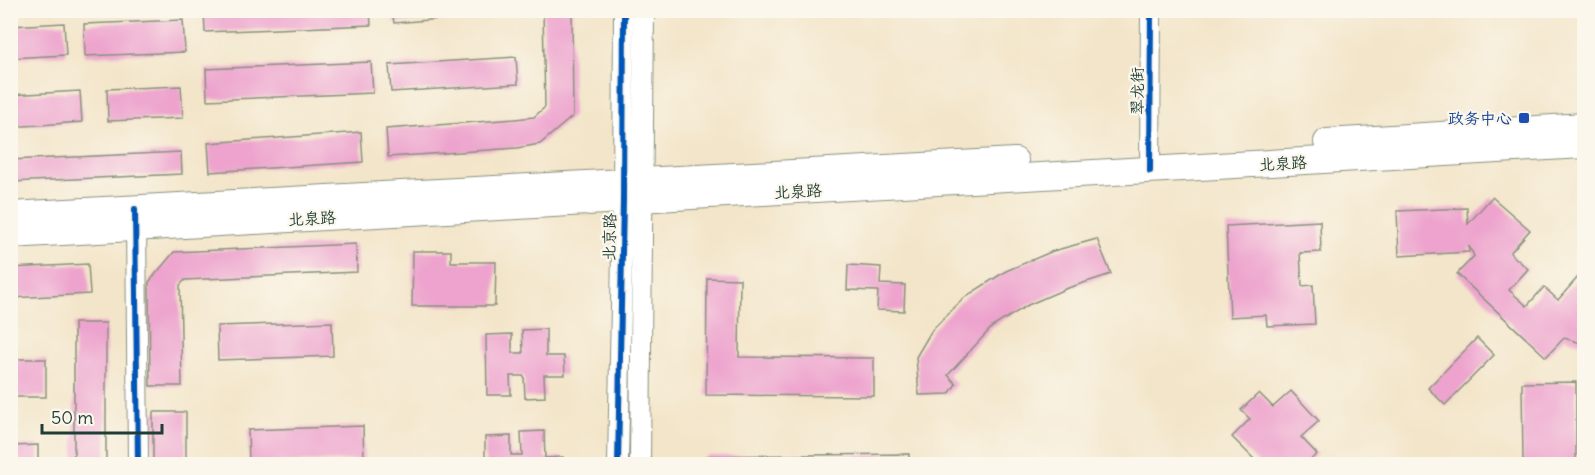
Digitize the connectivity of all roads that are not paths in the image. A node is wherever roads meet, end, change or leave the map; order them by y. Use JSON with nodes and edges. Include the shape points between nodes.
{"nodes":[{"id":1,"x":624,"y":10,"type":"edge"},
{"id":2,"x":644,"y":10,"type":"edge"},
{"id":3,"x":1151,"y":10,"type":"edge"},
{"id":4,"x":1584,"y":126,"type":"edge"},
{"id":5,"x":1584,"y":145,"type":"edge"},
{"id":6,"x":1150,"y":162,"type":"junction"},
{"id":7,"x":633,"y":190,"type":"junction"},
{"id":8,"x":10,"y":215,"type":"edge"},
{"id":9,"x":136,"y":218,"type":"junction"},
{"id":10,"x":10,"y":235,"type":"edge"},
{"id":11,"x":138,"y":465,"type":"edge"},
{"id":12,"x":618,"y":465,"type":"edge"},
{"id":13,"x":640,"y":465,"type":"edge"}],
"edges":[{"from":1,"to":7,"type":"street","name":"北京路"},
{"from":2,"to":7,"type":"street","name":"北京路"},
{"from":3,"to":6,"type":"street","name":"翠龙街"},
{"from":4,"to":6,"type":"main road","name":"北泉路"},
{"from":5,"to":6,"type":"main road","name":"北泉路"},
{"from":6,"to":7,"type":"main road","name":"北泉路"},
{"from":7,"to":9,"type":"main road","name":"北泉路"},
{"from":7,"to":12,"type":"street","name":"北京路"},
{"from":7,"to":13,"type":"street","name":"北京路"},
{"from":8,"to":9,"type":"main road","name":"北泉路"},
{"from":9,"to":10,"type":"main road","name":"北泉路"},
{"from":9,"to":11,"type":"street"}]}
